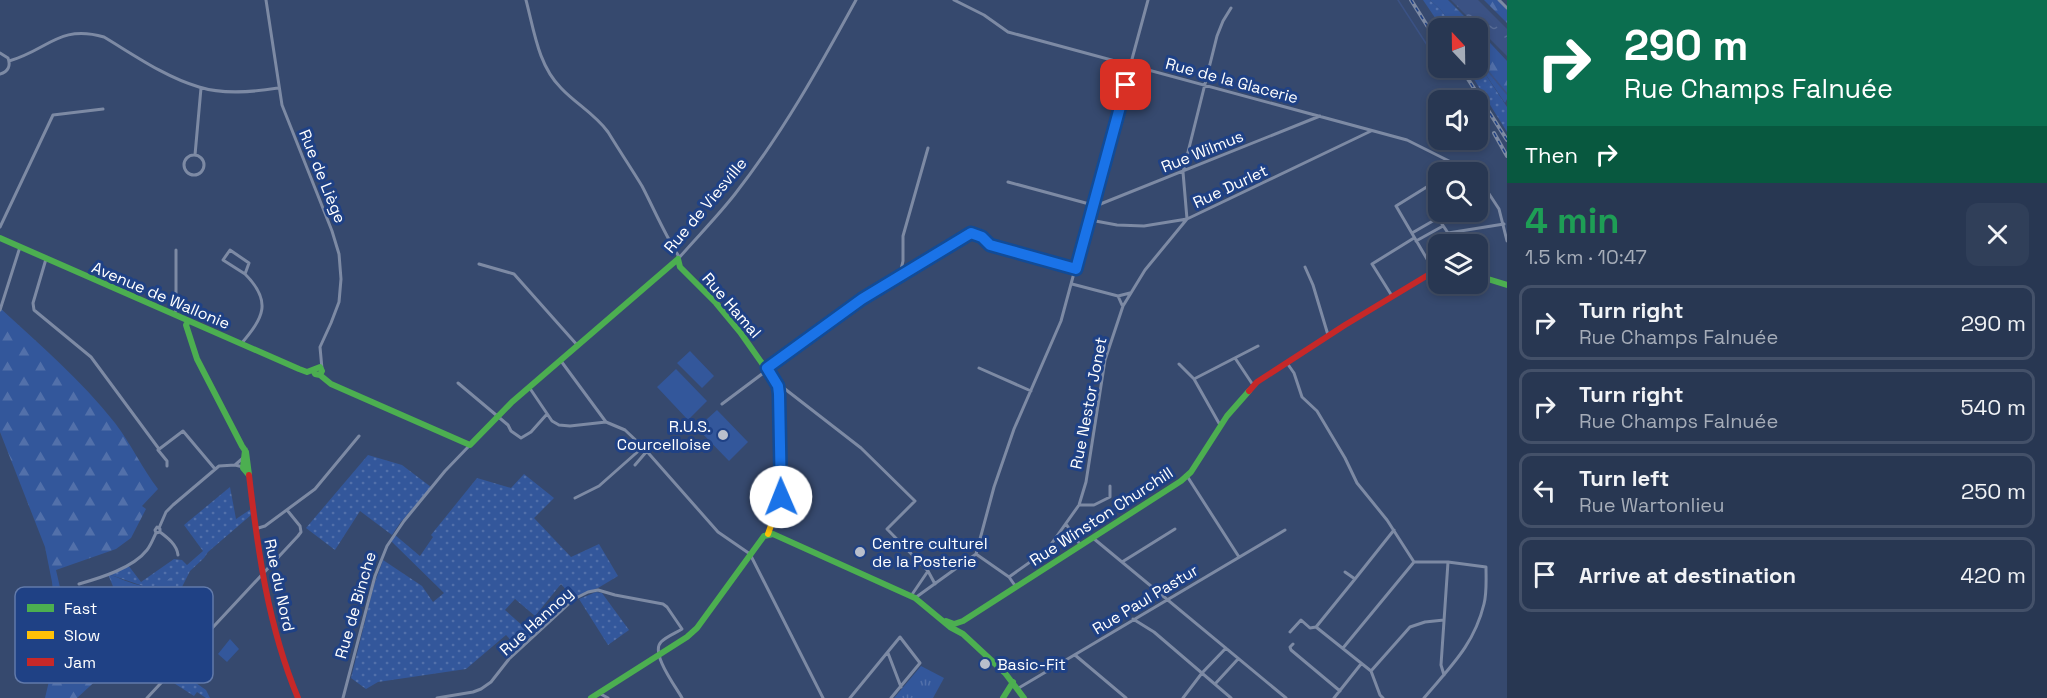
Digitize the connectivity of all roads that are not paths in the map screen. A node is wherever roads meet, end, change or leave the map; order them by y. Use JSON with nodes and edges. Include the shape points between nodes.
{"nodes":[{"id":1,"x":266,"y":0,"type":"edge"},
{"id":2,"x":526,"y":0,"type":"edge"},
{"id":3,"x":856,"y":0,"type":"edge"},
{"id":4,"x":954,"y":0,"type":"edge"},
{"id":5,"x":1148,"y":0,"type":"edge"},
{"id":6,"x":1499,"y":0,"type":"edge"},
{"id":7,"x":1231,"y":8,"type":"dead end"},
{"id":8,"x":1507,"y":8,"type":"edge"},
{"id":9,"x":0,"y":53,"type":"edge"},
{"id":10,"x":9,"y":61,"type":"junction"},
{"id":11,"x":1131,"y":65,"type":"junction"},
{"id":12,"x":0,"y":74,"type":"edge"},
{"id":13,"x":1204,"y":85,"type":"junction"},
{"id":14,"x":201,"y":88,"type":"junction"},
{"id":15,"x":278,"y":88,"type":"junction"},
{"id":16,"x":103,"y":109,"type":"dead end"},
{"id":17,"x":1320,"y":116,"type":"junction"},
{"id":18,"x":1372,"y":131,"type":"junction"},
{"id":19,"x":928,"y":148,"type":"dead end"},
{"id":20,"x":195,"y":155,"type":"junction"},
{"id":21,"x":1451,"y":162,"type":"edge"},
{"id":22,"x":1183,"y":172,"type":"junction"},
{"id":23,"x":1008,"y":182,"type":"dead end"},
{"id":24,"x":1428,"y":186,"type":"edge"},
{"id":25,"x":1488,"y":193,"type":"edge"},
{"id":26,"x":1093,"y":206,"type":"junction"},
{"id":27,"x":1187,"y":219,"type":"junction"},
{"id":28,"x":1089,"y":220,"type":"junction"},
{"id":29,"x":1504,"y":224,"type":"junction"},
{"id":30,"x":1443,"y":226,"type":"junction"},
{"id":31,"x":0,"y":227,"type":"edge"},
{"id":32,"x":1414,"y":237,"type":"junction"},
{"id":33,"x":0,"y":238,"type":"edge"},
{"id":34,"x":1507,"y":241,"type":"edge"},
{"id":35,"x":20,"y":247,"type":"junction"},
{"id":36,"x":176,"y":250,"type":"dead end"},
{"id":37,"x":1428,"y":258,"type":"edge"},
{"id":38,"x":46,"y":259,"type":"junction"},
{"id":39,"x":678,"y":259,"type":"junction"},
{"id":40,"x":479,"y":264,"type":"dead end"},
{"id":41,"x":1305,"y":267,"type":"dead end"},
{"id":42,"x":1076,"y":269,"type":"junction"},
{"id":43,"x":245,"y":274,"type":"junction"},
{"id":44,"x":900,"y":275,"type":"junction"},
{"id":45,"x":1428,"y":275,"type":"edge"},
{"id":46,"x":1488,"y":279,"type":"edge"},
{"id":47,"x":1072,"y":284,"type":"junction"},
{"id":48,"x":1507,"y":285,"type":"edge"},
{"id":49,"x":1130,"y":293,"type":"junction"},
{"id":50,"x":1118,"y":296,"type":"junction"},
{"id":51,"x":1392,"y":296,"type":"junction"},
{"id":52,"x":1123,"y":306,"type":"junction"},
{"id":53,"x":0,"y":310,"type":"edge"},
{"id":54,"x":174,"y":315,"type":"junction"},
{"id":55,"x":188,"y":321,"type":"junction"},
{"id":56,"x":1328,"y":335,"type":"junction"},
{"id":57,"x":241,"y":344,"type":"junction"},
{"id":58,"x":578,"y":346,"type":"junction"},
{"id":59,"x":1258,"y":346,"type":"dead end"},
{"id":60,"x":1235,"y":358,"type":"junction"},
{"id":61,"x":561,"y":361,"type":"junction"},
{"id":62,"x":1286,"y":362,"type":"junction"},
{"id":63,"x":1179,"y":364,"type":"dead end"},
{"id":64,"x":319,"y":368,"type":"junction"},
{"id":65,"x":767,"y":368,"type":"junction"},
{"id":66,"x":979,"y":368,"type":"dead end"},
{"id":67,"x":1194,"y":379,"type":"junction"},
{"id":68,"x":458,"y":383,"type":"dead end"},
{"id":69,"x":1253,"y":385,"type":"junction"},
{"id":70,"x":778,"y":386,"type":"junction"},
{"id":71,"x":529,"y":387,"type":"junction"},
{"id":72,"x":1031,"y":391,"type":"junction"},
{"id":73,"x":722,"y":404,"type":"dead end"},
{"id":74,"x":547,"y":414,"type":"junction"},
{"id":75,"x":497,"y":417,"type":"junction"},
{"id":76,"x":606,"y":422,"type":"junction"},
{"id":77,"x":1220,"y":425,"type":"junction"},
{"id":78,"x":359,"y":436,"type":"dead end"},
{"id":79,"x":470,"y":445,"type":"junction"},
{"id":80,"x":643,"y":447,"type":"junction"},
{"id":81,"x":159,"y":449,"type":"junction"},
{"id":82,"x":647,"y":452,"type":"junction"},
{"id":83,"x":246,"y":463,"type":"junction"},
{"id":84,"x":235,"y":465,"type":"junction"},
{"id":85,"x":635,"y":465,"type":"dead end"},
{"id":86,"x":167,"y":466,"type":"dead end"},
{"id":87,"x":215,"y":469,"type":"junction"},
{"id":88,"x":1187,"y":476,"type":"junction"},
{"id":89,"x":1110,"y":486,"type":"dead end"},
{"id":90,"x":575,"y":498,"type":"dead end"},
{"id":91,"x":1079,"y":505,"type":"junction"},
{"id":92,"x":287,"y":510,"type":"junction"},
{"id":93,"x":1066,"y":524,"type":"junction"},
{"id":94,"x":255,"y":529,"type":"junction"},
{"id":95,"x":1175,"y":529,"type":"dead end"},
{"id":96,"x":1285,"y":530,"type":"dead end"},
{"id":97,"x":1394,"y":530,"type":"junction"},
{"id":98,"x":158,"y":531,"type":"junction"},
{"id":99,"x":768,"y":534,"type":"junction"},
{"id":100,"x":1093,"y":538,"type":"junction"},
{"id":101,"x":1081,"y":546,"type":"junction"},
{"id":102,"x":750,"y":554,"type":"junction"},
{"id":103,"x":976,"y":554,"type":"junction"},
{"id":104,"x":178,"y":555,"type":"dead end"},
{"id":105,"x":1239,"y":557,"type":"junction"},
{"id":106,"x":1122,"y":562,"type":"junction"},
{"id":107,"x":1414,"y":562,"type":"junction"},
{"id":108,"x":1448,"y":562,"type":"junction"},
{"id":109,"x":928,"y":571,"type":"junction"},
{"id":110,"x":1345,"y":572,"type":"dead end"},
{"id":111,"x":262,"y":576,"type":"junction"},
{"id":112,"x":1009,"y":577,"type":"junction"},
{"id":113,"x":1354,"y":579,"type":"junction"},
{"id":114,"x":79,"y":584,"type":"dead end"},
{"id":115,"x":935,"y":584,"type":"junction"},
{"id":116,"x":1016,"y":588,"type":"junction"},
{"id":117,"x":913,"y":597,"type":"junction"},
{"id":118,"x":1167,"y":600,"type":"junction"},
{"id":119,"x":1133,"y":619,"type":"junction"},
{"id":120,"x":1444,"y":620,"type":"junction"},
{"id":121,"x":957,"y":625,"type":"junction"},
{"id":122,"x":1317,"y":627,"type":"junction"},
{"id":123,"x":213,"y":628,"type":"edge"},
{"id":124,"x":1290,"y":632,"type":"dead end"},
{"id":125,"x":1293,"y":644,"type":"dead end"},
{"id":126,"x":1226,"y":648,"type":"junction"},
{"id":127,"x":1342,"y":648,"type":"junction"},
{"id":128,"x":888,"y":653,"type":"junction"},
{"id":129,"x":659,"y":655,"type":"junction"},
{"id":130,"x":1075,"y":655,"type":"junction"},
{"id":131,"x":1238,"y":658,"type":"junction"},
{"id":132,"x":1361,"y":664,"type":"junction"},
{"id":133,"x":1371,"y":671,"type":"junction"},
{"id":134,"x":1202,"y":673,"type":"junction"},
{"id":135,"x":1444,"y":675,"type":"junction"},
{"id":136,"x":1013,"y":682,"type":"junction"},
{"id":137,"x":161,"y":683,"type":"edge"},
{"id":138,"x":1215,"y":684,"type":"junction"},
{"id":139,"x":901,"y":687,"type":"junction"},
{"id":140,"x":1017,"y":689,"type":"junction"},
{"id":141,"x":1340,"y":691,"type":"junction"},
{"id":142,"x":473,"y":692,"type":"junction"},
{"id":143,"x":599,"y":693,"type":"junction"},
{"id":144,"x":1380,"y":697,"type":"edge"},
{"id":145,"x":147,"y":698,"type":"edge"},
{"id":146,"x":298,"y":698,"type":"edge"},
{"id":147,"x":343,"y":698,"type":"edge"},
{"id":148,"x":437,"y":698,"type":"edge"},
{"id":149,"x":473,"y":698,"type":"edge"},
{"id":150,"x":591,"y":698,"type":"edge"},
{"id":151,"x":608,"y":698,"type":"edge"},
{"id":152,"x":682,"y":698,"type":"edge"},
{"id":153,"x":823,"y":698,"type":"edge"},
{"id":154,"x":850,"y":698,"type":"edge"},
{"id":155,"x":891,"y":698,"type":"edge"},
{"id":156,"x":1004,"y":698,"type":"edge"},
{"id":157,"x":1024,"y":698,"type":"edge"},
{"id":158,"x":1126,"y":698,"type":"edge"},
{"id":159,"x":1183,"y":698,"type":"edge"},
{"id":160,"x":1231,"y":698,"type":"edge"},
{"id":161,"x":1286,"y":698,"type":"edge"},
{"id":162,"x":1334,"y":698,"type":"edge"},
{"id":163,"x":1424,"y":698,"type":"edge"}],
"edges":[{"from":1,"to":15,"type":"street","name":"Rue de Liège"},
{"from":2,"to":39,"type":"street","via":[[547,69],[561,89],[606,130],[642,188]]},
{"from":3,"to":39,"type":"street","name":"Rue de Viesville","via":[[822,62],[757,163]]},
{"from":4,"to":11,"type":"street","name":"Rue de la Glacerie","via":[[1008,32]]},
{"from":5,"to":11,"type":"street"},
{"from":6,"to":8,"type":"street"},
{"from":7,"to":13,"type":"street","via":[[1223,21]]},
{"from":9,"to":10,"type":"street"},
{"from":10,"to":12,"type":"street","via":[[7,70]]},
{"from":10,"to":14,"type":"street","via":[[64,35],[90,33],[180,81]]},
{"from":11,"to":13,"type":"street","name":"Rue de la Glacerie"},
{"from":11,"to":26,"type":"street"},
{"from":13,"to":17,"type":"street","name":"Rue de la Glacerie"},
{"from":13,"to":22,"type":"street"},
{"from":14,"to":15,"type":"street","via":[[238,92]]},
{"from":14,"to":20,"type":"street"},
{"from":15,"to":64,"type":"street","name":"Rue de Liège","via":[[339,254],[339,302],[320,347]]},
{"from":16,"to":31,"type":"street","via":[[52,115]]},
{"from":17,"to":18,"type":"street","name":"Rue de la Glacerie"},
{"from":17,"to":22,"type":"street","name":"Rue Wilmus"},
{"from":18,"to":21,"type":"street","name":"Rue de la Glacerie","via":[[1407,140]]},
{"from":18,"to":27,"type":"street","name":"Rue Durlet"},
{"from":19,"to":44,"type":"street","via":[[903,236]]},
{"from":20,"to":20,"type":"street","via":[[186,159],[184,165],[192,176],[199,175],[205,167],[203,159]]},
{"from":22,"to":26,"type":"street","name":"Rue Wilmus"},
{"from":22,"to":27,"type":"street"},
{"from":23,"to":26,"type":"street"},
{"from":24,"to":32,"type":"street","via":[[1396,206]]},
{"from":25,"to":29,"type":"street"},
{"from":26,"to":28,"type":"street"},
{"from":27,"to":28,"type":"street","name":"Rue Durlet","via":[[1144,226]]},
{"from":27,"to":49,"type":"street","name":"Rue Nestor Jonet"},
{"from":28,"to":42,"type":"street"},
{"from":29,"to":30,"type":"street","via":[[1448,233]]},
{"from":29,"to":34,"type":"street"},
{"from":30,"to":32,"type":"street"},
{"from":30,"to":32,"type":"street","via":[[1438,218]]},
{"from":32,"to":37,"type":"street"},
{"from":32,"to":51,"type":"street","via":[[1372,264]]},
{"from":33,"to":35,"type":"street","name":"Avenue de Wallonie"},
{"from":35,"to":38,"type":"street","name":"Avenue de Wallonie"},
{"from":35,"to":53,"type":"street"},
{"from":36,"to":54,"type":"street"},
{"from":38,"to":54,"type":"street","name":"Avenue de Wallonie"},
{"from":38,"to":81,"type":"street","via":[[34,310],[91,357]]},
{"from":39,"to":58,"type":"street","name":"Rue de Viesville"},
{"from":39,"to":65,"type":"street","name":"Rue Hamal","via":[[680,267],[716,303]]},
{"from":40,"to":58,"type":"street","via":[[514,274]]},
{"from":41,"to":56,"type":"street"},
{"from":42,"to":44,"type":"street","via":[[990,245],[971,233]]},
{"from":42,"to":47,"type":"street"},
{"from":43,"to":43,"type":"street","via":[[249,263],[230,250],[224,260]]},
{"from":43,"to":57,"type":"street","via":[[260,297],[262,310],[256,327]]},
{"from":44,"to":65,"type":"street"},
{"from":45,"to":51,"type":"street","name":"Rue Winston Churchill"},
{"from":46,"to":48,"type":"street"},
{"from":47,"to":50,"type":"street"},
{"from":47,"to":72,"type":"street"},
{"from":49,"to":50,"type":"street"},
{"from":49,"to":52,"type":"street","name":"Rue Nestor Jonet"},
{"from":50,"to":52,"type":"street"},
{"from":51,"to":56,"type":"street","name":"Rue Winston Churchill"},
{"from":52,"to":91,"type":"street","name":"Rue Nestor Jonet","via":[[1105,360]]},
{"from":54,"to":55,"type":"street","name":"Avenue de Wallonie"},
{"from":55,"to":57,"type":"street","name":"Avenue de Wallonie"},
{"from":55,"to":83,"type":"street","via":[[196,359],[245,450]]},
{"from":56,"to":62,"type":"street","name":"Rue Winston Churchill"},
{"from":57,"to":64,"type":"street","name":"Avenue de Wallonie","via":[[307,372]]},
{"from":58,"to":61,"type":"street","name":"Rue de Viesville"},
{"from":59,"to":60,"type":"street"},
{"from":60,"to":67,"type":"street"},
{"from":60,"to":69,"type":"street"},
{"from":61,"to":71,"type":"street","name":"Rue de Viesville"},
{"from":61,"to":76,"type":"street"},
{"from":62,"to":69,"type":"street","name":"Rue Winston Churchill"},
{"from":62,"to":97,"type":"street","via":[[1302,397],[1317,411],[1357,483]]},
{"from":63,"to":67,"type":"street"},
{"from":64,"to":79,"type":"street","name":"Avenue de Wallonie","via":[[332,384]]},
{"from":65,"to":70,"type":"street","name":"Rue Hamal"},
{"from":65,"to":73,"type":"street"},
{"from":66,"to":72,"type":"street"},
{"from":67,"to":77,"type":"street"},
{"from":68,"to":75,"type":"street"},
{"from":69,"to":77,"type":"street","name":"Rue Winston Churchill"},
{"from":70,"to":99,"type":"street","name":"Rue Hamal","via":[[782,494]]},
{"from":70,"to":109,"type":"street","via":[[861,448],[915,501],[887,529]]},
{"from":71,"to":74,"type":"street"},
{"from":71,"to":75,"type":"street","name":"Rue de Binche"},
{"from":72,"to":103,"type":"street","via":[[994,487]]},
{"from":74,"to":75,"type":"street","via":[[521,438]]},
{"from":74,"to":76,"type":"street","via":[[559,425]]},
{"from":75,"to":79,"type":"street","name":"Rue de Binche"},
{"from":76,"to":80,"type":"street","via":[[625,430]]},
{"from":77,"to":88,"type":"street","name":"Rue Winston Churchill"},
{"from":78,"to":92,"type":"street","via":[[322,481]]},
{"from":79,"to":147,"type":"street","name":"Rue de Binche","via":[[387,546],[375,576]]},
{"from":80,"to":82,"type":"street"},
{"from":80,"to":90,"type":"street","via":[[599,486]]},
{"from":81,"to":86,"type":"street"},
{"from":81,"to":87,"type":"street","via":[[183,430]]},
{"from":82,"to":85,"type":"street"},
{"from":82,"to":102,"type":"street","via":[[718,532]]},
{"from":83,"to":84,"type":"street"},
{"from":83,"to":84,"type":"street"},
{"from":83,"to":94,"type":"street","name":"Rue du Nord"},
{"from":84,"to":87,"type":"street"},
{"from":87,"to":98,"type":"street","via":[[166,512]]},
{"from":88,"to":100,"type":"street","name":"Rue Winston Churchill"},
{"from":88,"to":105,"type":"street"},
{"from":89,"to":91,"type":"street","via":[[1110,497],[1094,505]]},
{"from":91,"to":93,"type":"street","name":"Rue Nestor Jonet"},
{"from":92,"to":94,"type":"street"},
{"from":92,"to":111,"type":"street","via":[[301,531]]},
{"from":93,"to":101,"type":"street"},
{"from":93,"to":112,"type":"street","name":"Rue Nestor Jonet","via":[[1047,550]]},
{"from":94,"to":111,"type":"street","name":"Rue du Nord"},
{"from":95,"to":106,"type":"street"},
{"from":96,"to":105,"type":"street","name":"Rue Paul Pastur"},
{"from":97,"to":107,"type":"street"},
{"from":97,"to":113,"type":"street"},
{"from":98,"to":104,"type":"street","via":[[170,540]]},
{"from":98,"to":114,"type":"street","via":[[147,550],[128,565]]},
{"from":99,"to":102,"type":"street"},
{"from":99,"to":117,"type":"street"},
{"from":100,"to":101,"type":"street","name":"Rue Winston Churchill"},
{"from":100,"to":106,"type":"street"},
{"from":101,"to":116,"type":"street","name":"Rue Winston Churchill"},
{"from":102,"to":129,"type":"street","via":[[697,628]]},
{"from":102,"to":153,"type":"street"},
{"from":103,"to":112,"type":"street"},
{"from":103,"to":115,"type":"street"},
{"from":105,"to":118,"type":"street","name":"Rue Paul Pastur"},
{"from":106,"to":118,"type":"street"},
{"from":107,"to":108,"type":"street"},
{"from":107,"to":127,"type":"street"},
{"from":108,"to":120,"type":"street"},
{"from":108,"to":135,"type":"street","via":[[1486,567],[1485,602],[1475,633]]},
{"from":109,"to":115,"type":"street"},
{"from":109,"to":117,"type":"street"},
{"from":110,"to":113,"type":"street"},
{"from":111,"to":123,"type":"street"},
{"from":111,"to":146,"type":"street","name":"Rue du Nord","via":[[282,657]]},
{"from":112,"to":116,"type":"street"},
{"from":113,"to":122,"type":"street"},
{"from":115,"to":117,"type":"street"},
{"from":116,"to":121,"type":"street","name":"Rue Winston Churchill"},
{"from":117,"to":121,"type":"street"},
{"from":118,"to":119,"type":"street","name":"Rue Paul Pastur"},
{"from":118,"to":126,"type":"street"},
{"from":119,"to":130,"type":"street","name":"Rue Paul Pastur"},
{"from":119,"to":134,"type":"street"},
{"from":120,"to":133,"type":"street","via":[[1410,627]]},
{"from":120,"to":135,"type":"street"},
{"from":121,"to":136,"type":"street"},
{"from":122,"to":124,"type":"street","via":[[1310,628],[1301,620]]},
{"from":122,"to":127,"type":"street"},
{"from":125,"to":141,"type":"street","via":[[1291,650]]},
{"from":126,"to":131,"type":"street"},
{"from":126,"to":134,"type":"street"},
{"from":127,"to":132,"type":"street"},
{"from":128,"to":139,"type":"street"},
{"from":128,"to":139,"type":"street","via":[[900,637],[920,663]]},
{"from":128,"to":154,"type":"street"},
{"from":129,"to":142,"type":"street","name":"Rue Hannoy","via":[[661,642],[682,629],[667,607],[598,590],[574,599],[509,659],[490,682]]},
{"from":129,"to":143,"type":"street"},
{"from":129,"to":152,"type":"street"},
{"from":130,"to":140,"type":"street","name":"Rue Paul Pastur"},
{"from":130,"to":158,"type":"street"},
{"from":131,"to":138,"type":"street"},
{"from":131,"to":161,"type":"street"},
{"from":132,"to":133,"type":"street"},
{"from":132,"to":141,"type":"street"},
{"from":133,"to":144,"type":"street"},
{"from":134,"to":138,"type":"street"},
{"from":134,"to":159,"type":"street"},
{"from":135,"to":163,"type":"street"},
{"from":136,"to":140,"type":"street"},
{"from":136,"to":156,"type":"street"},
{"from":137,"to":145,"type":"street"},
{"from":138,"to":160,"type":"street"},
{"from":139,"to":155,"type":"street"},
{"from":140,"to":157,"type":"street"},
{"from":141,"to":162,"type":"street"},
{"from":142,"to":148,"type":"street","name":"Rue Hannoy"},
{"from":142,"to":149,"type":"street"},
{"from":143,"to":150,"type":"street"},
{"from":143,"to":151,"type":"street"}]}
